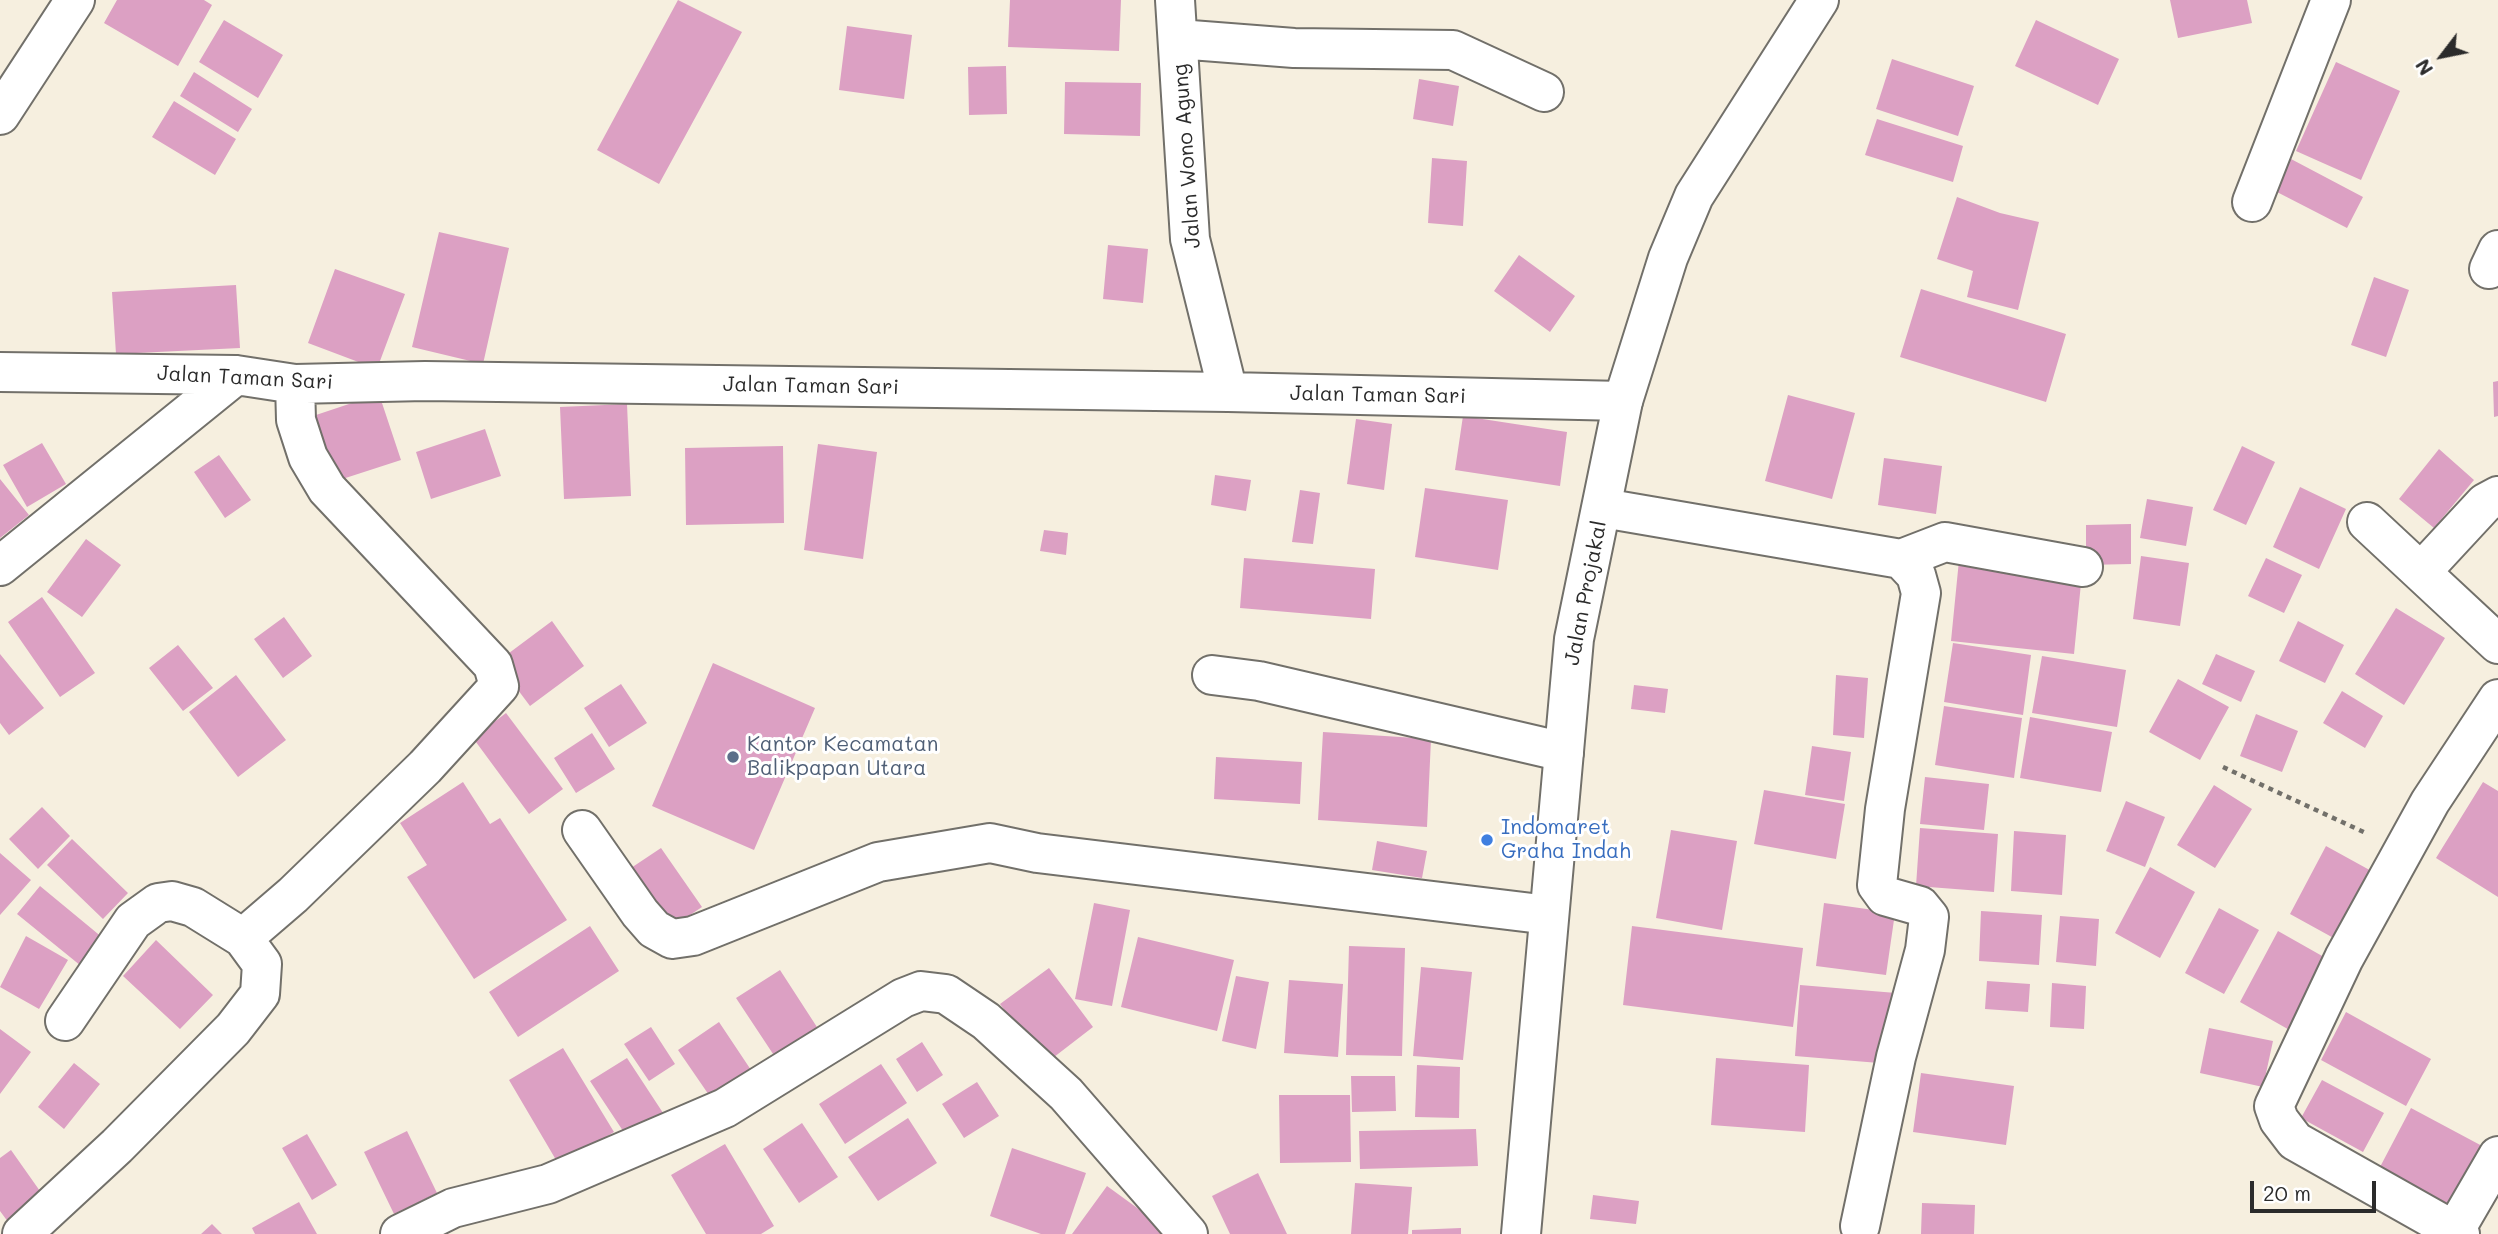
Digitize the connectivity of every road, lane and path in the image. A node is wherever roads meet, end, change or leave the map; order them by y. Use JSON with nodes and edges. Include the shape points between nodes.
{"nodes":[{"id":1,"x":75,"y":0,"type":"edge"},
{"id":2,"x":1175,"y":0,"type":"edge"},
{"id":3,"x":1819,"y":0,"type":"edge"},
{"id":4,"x":2330,"y":0,"type":"edge"},
{"id":5,"x":1178,"y":39,"type":"junction"},
{"id":6,"x":1544,"y":92,"type":"dead end"},
{"id":7,"x":0,"y":116,"type":"edge"},
{"id":8,"x":2252,"y":202,"type":"dead end"},
{"id":9,"x":0,"y":372,"type":"edge"},
{"id":10,"x":236,"y":375,"type":"junction"},
{"id":11,"x":295,"y":384,"type":"junction"},
{"id":12,"x":1228,"y":392,"type":"junction"},
{"id":13,"x":1623,"y":401,"type":"junction"},
{"id":14,"x":2498,"y":496,"type":"edge"},
{"id":15,"x":1603,"y":508,"type":"junction"},
{"id":16,"x":2367,"y":522,"type":"dead end"},
{"id":17,"x":1901,"y":559,"type":"junction"},
{"id":18,"x":0,"y":566,"type":"edge"},
{"id":19,"x":2083,"y":566,"type":"dead end"},
{"id":20,"x":2421,"y":572,"type":"junction"},
{"id":21,"x":2498,"y":644,"type":"edge"},
{"id":22,"x":1212,"y":675,"type":"dead end"},
{"id":23,"x":2498,"y":699,"type":"edge"},
{"id":24,"x":1564,"y":752,"type":"junction"},
{"id":25,"x":2222,"y":767,"type":"dead end"},
{"id":26,"x":582,"y":830,"type":"dead end"},
{"id":27,"x":2403,"y":851,"type":"junction"},
{"id":28,"x":1549,"y":915,"type":"junction"},
{"id":29,"x":243,"y":938,"type":"junction"},
{"id":30,"x":65,"y":1021,"type":"dead end"},
{"id":31,"x":2498,"y":1156,"type":"edge"},
{"id":32,"x":1860,"y":1226,"type":"dead end"},
{"id":33,"x":2458,"y":1232,"type":"edge"},
{"id":34,"x":22,"y":1234,"type":"edge"},
{"id":35,"x":400,"y":1234,"type":"edge"},
{"id":36,"x":1188,"y":1234,"type":"edge"},
{"id":37,"x":1521,"y":1234,"type":"edge"}],
"edges":[{"from":1,"to":7,"type":"street"},
{"from":2,"to":5,"type":"street","name":"Jalan Wono Agung"},
{"from":3,"to":13,"type":"street","name":"Jalan Projakal","via":[[1694,196],[1668,258]]},
{"from":4,"to":8,"type":"street"},
{"from":5,"to":6,"type":"street","via":[[1294,48],[1453,50]]},
{"from":5,"to":12,"type":"street","name":"Jalan Wono Agung","via":[[1190,239]]},
{"from":9,"to":10,"type":"street","name":"Jalan Taman Sari"},
{"from":10,"to":11,"type":"street","name":"Jalan Taman Sari"},
{"from":10,"to":18,"type":"street"},
{"from":11,"to":12,"type":"street","name":"Jalan Taman Sari","via":[[425,381]]},
{"from":11,"to":29,"type":"street","via":[[296,420],[308,457],[327,489],[493,665],[499,686],[425,767]]},
{"from":12,"to":13,"type":"street","name":"Jalan Taman Sari"},
{"from":13,"to":15,"type":"street","name":"Jalan Projakal"},
{"from":14,"to":20,"type":"street","via":[[2485,503]]},
{"from":15,"to":17,"type":"street"},
{"from":15,"to":24,"type":"street","name":"Jalan Projakal","via":[[1574,639]]},
{"from":16,"to":20,"type":"street"},
{"from":17,"to":19,"type":"street","via":[[1945,542]]},
{"from":17,"to":32,"type":"street","via":[[1916,575],[1921,593],[1877,885],[1885,896],[1920,906],[1929,917]]},
{"from":20,"to":21,"type":"street"},
{"from":22,"to":24,"type":"street","via":[[1259,681]]},
{"from":23,"to":27,"type":"street"},
{"from":24,"to":28,"type":"street","name":"Jalan Projakal"},
{"from":25,"to":27,"type":"path"},
{"from":26,"to":28,"type":"street","via":[[640,913],[654,929],[673,939],[692,936],[878,862],[990,843],[1037,853]]},
{"from":27,"to":33,"type":"street","via":[[2344,958],[2274,1107],[2295,1141]]},
{"from":28,"to":37,"type":"street","name":"Jalan Projakal"},
{"from":29,"to":30,"type":"street","via":[[193,907],[172,901],[158,903],[133,921]]},
{"from":29,"to":34,"type":"street","via":[[262,964],[260,995],[233,1029],[127,1136]]},
{"from":31,"to":33,"type":"street"},
{"from":35,"to":36,"type":"street","via":[[453,1208],[548,1184],[725,1108],[921,991],[946,994],[986,1021],[1066,1094]]}]}
